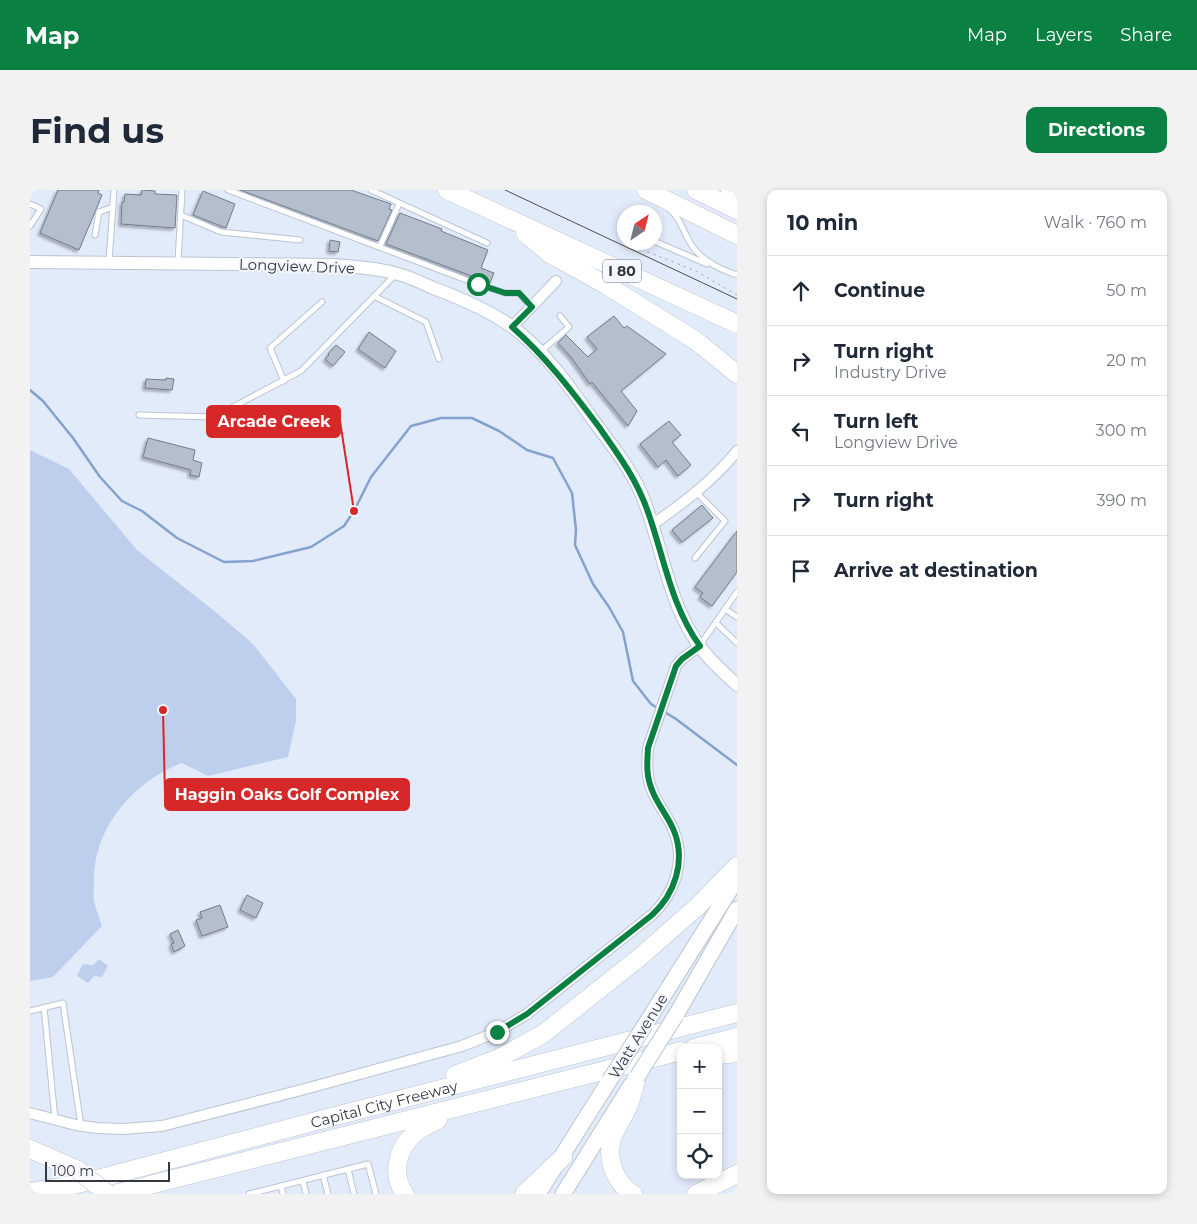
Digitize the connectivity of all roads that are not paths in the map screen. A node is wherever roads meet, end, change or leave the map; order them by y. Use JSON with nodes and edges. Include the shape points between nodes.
{"nodes":[{"id":1,"x":114,"y":190,"type":"edge"},
{"id":2,"x":182,"y":190,"type":"edge"},
{"id":3,"x":228,"y":190,"type":"edge"},
{"id":4,"x":371,"y":190,"type":"edge"},
{"id":5,"x":447,"y":190,"type":"edge"},
{"id":6,"x":642,"y":190,"type":"edge"},
{"id":7,"x":646,"y":190,"type":"edge"},
{"id":8,"x":696,"y":190,"type":"edge"},
{"id":9,"x":730,"y":190,"type":"edge"},
{"id":10,"x":737,"y":193,"type":"edge"},
{"id":11,"x":30,"y":204,"type":"edge"},
{"id":12,"x":399,"y":204,"type":"junction"},
{"id":13,"x":112,"y":207,"type":"junction"},
{"id":14,"x":737,"y":210,"type":"edge"},
{"id":15,"x":180,"y":215,"type":"junction"},
{"id":16,"x":508,"y":218,"type":"junction"},
{"id":17,"x":30,"y":226,"type":"edge"},
{"id":18,"x":95,"y":235,"type":"dead end"},
{"id":19,"x":737,"y":235,"type":"edge"},
{"id":20,"x":300,"y":240,"type":"dead end"},
{"id":21,"x":487,"y":243,"type":"dead end"},
{"id":22,"x":662,"y":244,"type":"edge"},
{"id":23,"x":380,"y":246,"type":"junction"},
{"id":24,"x":30,"y":262,"type":"edge"},
{"id":25,"x":109,"y":263,"type":"junction"},
{"id":26,"x":178,"y":264,"type":"junction"},
{"id":27,"x":713,"y":266,"type":"junction"},
{"id":28,"x":397,"y":273,"type":"junction"},
{"id":29,"x":737,"y":275,"type":"edge"},
{"id":30,"x":556,"y":281,"type":"dead end"},
{"id":31,"x":374,"y":296,"type":"junction"},
{"id":32,"x":322,"y":302,"type":"dead end"},
{"id":33,"x":532,"y":307,"type":"junction"},
{"id":34,"x":560,"y":316,"type":"dead end"},
{"id":35,"x":737,"y":324,"type":"edge"},
{"id":36,"x":512,"y":327,"type":"junction"},
{"id":37,"x":539,"y":353,"type":"junction"},
{"id":38,"x":439,"y":359,"type":"dead end"},
{"id":39,"x":737,"y":374,"type":"edge"},
{"id":40,"x":284,"y":381,"type":"junction"},
{"id":41,"x":139,"y":415,"type":"dead end"},
{"id":42,"x":737,"y":451,"type":"edge"},
{"id":43,"x":696,"y":492,"type":"junction"},
{"id":44,"x":652,"y":524,"type":"junction"},
{"id":45,"x":695,"y":558,"type":"dead end"},
{"id":46,"x":737,"y":592,"type":"edge"},
{"id":47,"x":725,"y":609,"type":"junction"},
{"id":48,"x":737,"y":617,"type":"edge"},
{"id":49,"x":716,"y":622,"type":"junction"},
{"id":50,"x":737,"y":643,"type":"edge"},
{"id":51,"x":700,"y":646,"type":"junction"},
{"id":52,"x":737,"y":685,"type":"edge"},
{"id":53,"x":737,"y":866,"type":"edge"},
{"id":54,"x":737,"y":879,"type":"edge"},
{"id":55,"x":737,"y":909,"type":"edge"},
{"id":56,"x":44,"y":1007,"type":"junction"},
{"id":57,"x":30,"y":1011,"type":"edge"},
{"id":58,"x":737,"y":1013,"type":"edge"},
{"id":59,"x":737,"y":1037,"type":"edge"},
{"id":60,"x":710,"y":1044,"type":"edge"},
{"id":61,"x":677,"y":1052,"type":"edge"},
{"id":62,"x":737,"y":1053,"type":"edge"},
{"id":63,"x":722,"y":1055,"type":"edge"},
{"id":64,"x":677,"y":1061,"type":"edge"},
{"id":65,"x":606,"y":1076,"type":"junction"},
{"id":66,"x":637,"y":1077,"type":"junction"},
{"id":67,"x":468,"y":1106,"type":"junction"},
{"id":68,"x":368,"y":1108,"type":"junction"},
{"id":69,"x":30,"y":1113,"type":"edge"},
{"id":70,"x":55,"y":1120,"type":"junction"},
{"id":71,"x":81,"y":1126,"type":"junction"},
{"id":72,"x":30,"y":1149,"type":"edge"},
{"id":73,"x":562,"y":1157,"type":"junction"},
{"id":74,"x":348,"y":1169,"type":"junction"},
{"id":75,"x":737,"y":1174,"type":"edge"},
{"id":76,"x":323,"y":1175,"type":"junction"},
{"id":77,"x":303,"y":1180,"type":"junction"},
{"id":78,"x":281,"y":1186,"type":"junction"},
{"id":79,"x":737,"y":1186,"type":"edge"},
{"id":80,"x":30,"y":1192,"type":"edge"},
{"id":81,"x":260,"y":1193,"type":"edge"},
{"id":82,"x":108,"y":1194,"type":"edge"},
{"id":83,"x":114,"y":1194,"type":"edge"},
{"id":84,"x":249,"y":1194,"type":"edge"},
{"id":85,"x":283,"y":1194,"type":"edge"},
{"id":86,"x":306,"y":1194,"type":"edge"},
{"id":87,"x":328,"y":1194,"type":"edge"},
{"id":88,"x":354,"y":1194,"type":"edge"},
{"id":89,"x":376,"y":1194,"type":"edge"},
{"id":90,"x":405,"y":1194,"type":"edge"},
{"id":91,"x":524,"y":1194,"type":"edge"},
{"id":92,"x":538,"y":1194,"type":"edge"},
{"id":93,"x":563,"y":1194,"type":"edge"},
{"id":94,"x":633,"y":1194,"type":"edge"},
{"id":95,"x":696,"y":1194,"type":"edge"},
{"id":96,"x":722,"y":1194,"type":"edge"}],
"edges":[{"from":1,"to":13,"type":"lane"},
{"from":2,"to":15,"type":"lane"},
{"from":3,"to":23,"type":"lane"},
{"from":4,"to":12,"type":"lane"},
{"from":5,"to":16,"type":"highway","number":"I 80"},
{"from":6,"to":27,"type":"lane","via":[[672,212],[682,224],[691,246]]},
{"from":7,"to":19,"type":"highway"},
{"from":8,"to":14,"type":"highway"},
{"from":9,"to":10,"type":"highway"},
{"from":11,"to":17,"type":"lane","via":[[41,209]]},
{"from":12,"to":21,"type":"lane"},
{"from":12,"to":23,"type":"lane"},
{"from":13,"to":18,"type":"lane","via":[[99,212]]},
{"from":13,"to":25,"type":"lane"},
{"from":15,"to":20,"type":"lane","via":[[221,232]]},
{"from":15,"to":26,"type":"lane"},
{"from":16,"to":35,"type":"highway","number":"I 80"},
{"from":16,"to":39,"type":"highway","via":[[550,254],[695,340]]},
{"from":22,"to":27,"type":"lane"},
{"from":23,"to":33,"type":"lane","via":[[505,293],[519,293]]},
{"from":24,"to":25,"type":"street","name":"Longview Drive"},
{"from":25,"to":26,"type":"street","name":"Longview Drive"},
{"from":26,"to":28,"type":"street","name":"Longview Drive","via":[[334,265]]},
{"from":27,"to":29,"type":"lane"},
{"from":28,"to":31,"type":"lane"},
{"from":28,"to":36,"type":"street","name":"Longview Drive","via":[[482,309]]},
{"from":30,"to":33,"type":"street"},
{"from":31,"to":38,"type":"lane","via":[[426,322]]},
{"from":31,"to":40,"type":"lane","via":[[302,371]]},
{"from":32,"to":40,"type":"lane","via":[[270,348]]},
{"from":33,"to":36,"type":"street"},
{"from":34,"to":37,"type":"lane","via":[[569,327]]},
{"from":36,"to":37,"type":"street","name":"Longview Drive"},
{"from":37,"to":44,"type":"street","name":"Longview Drive","via":[[623,460],[640,491]]},
{"from":40,"to":41,"type":"lane","via":[[214,417]]},
{"from":42,"to":43,"type":"street"},
{"from":43,"to":44,"type":"street"},
{"from":43,"to":45,"type":"lane","via":[[724,521]]},
{"from":44,"to":51,"type":"street","name":"Longview Drive","via":[[677,605]]},
{"from":46,"to":47,"type":"lane"},
{"from":47,"to":48,"type":"lane"},
{"from":47,"to":49,"type":"lane"},
{"from":49,"to":50,"type":"lane"},
{"from":49,"to":51,"type":"lane"},
{"from":51,"to":52,"type":"street","name":"Longview Drive"},
{"from":51,"to":71,"type":"street","via":[[676,666],[647,760],[650,784],[674,830],[678,847],[678,868],[671,892],[652,915],[517,1021],[462,1046],[186,1121],[140,1129]]},
{"from":53,"to":68,"type":"highway","via":[[640,957],[543,1034],[498,1059]]},
{"from":54,"to":65,"type":"main road","name":"Watt Avenue","bridge":true,"via":[[645,1025]]},
{"from":55,"to":66,"type":"main road","name":"Watt Avenue","bridge":true},
{"from":56,"to":57,"type":"lane"},
{"from":56,"to":70,"type":"lane"},
{"from":56,"to":71,"type":"lane","via":[[63,1003]]},
{"from":58,"to":68,"type":"highway","name":"Capital City Freeway"},
{"from":59,"to":60,"type":"highway"},
{"from":61,"to":65,"type":"highway","name":"Capital City Freeway"},
{"from":62,"to":63,"type":"highway"},
{"from":64,"to":65,"type":"highway"},
{"from":65,"to":67,"type":"highway","name":"Capital City Freeway"},
{"from":65,"to":73,"type":"main road","name":"Watt Avenue"},
{"from":66,"to":93,"type":"main road","name":"Watt Avenue"},
{"from":66,"to":94,"type":"highway","via":[[610,1153],[618,1179]]},
{"from":67,"to":83,"type":"highway","name":"Capital City Freeway"},
{"from":67,"to":90,"type":"highway","via":[[424,1126],[406,1144],[397,1163],[399,1181]]},
{"from":68,"to":80,"type":"highway","name":"Capital City Freeway","via":[[81,1183]]},
{"from":69,"to":70,"type":"street"},
{"from":70,"to":71,"type":"street"},
{"from":72,"to":82,"type":"highway","bridge":true,"via":[[78,1170]]},
{"from":73,"to":91,"type":"highway"},
{"from":73,"to":92,"type":"main road","name":"Watt Avenue"},
{"from":74,"to":76,"type":"lane"},
{"from":74,"to":88,"type":"lane"},
{"from":74,"to":89,"type":"lane","via":[[368,1164]]},
{"from":75,"to":95,"type":"highway"},
{"from":76,"to":77,"type":"lane"},
{"from":76,"to":87,"type":"lane"},
{"from":77,"to":78,"type":"lane"},
{"from":77,"to":86,"type":"lane"},
{"from":78,"to":81,"type":"lane"},
{"from":78,"to":85,"type":"lane"},
{"from":79,"to":96,"type":"highway"},
{"from":81,"to":84,"type":"lane"}]}
